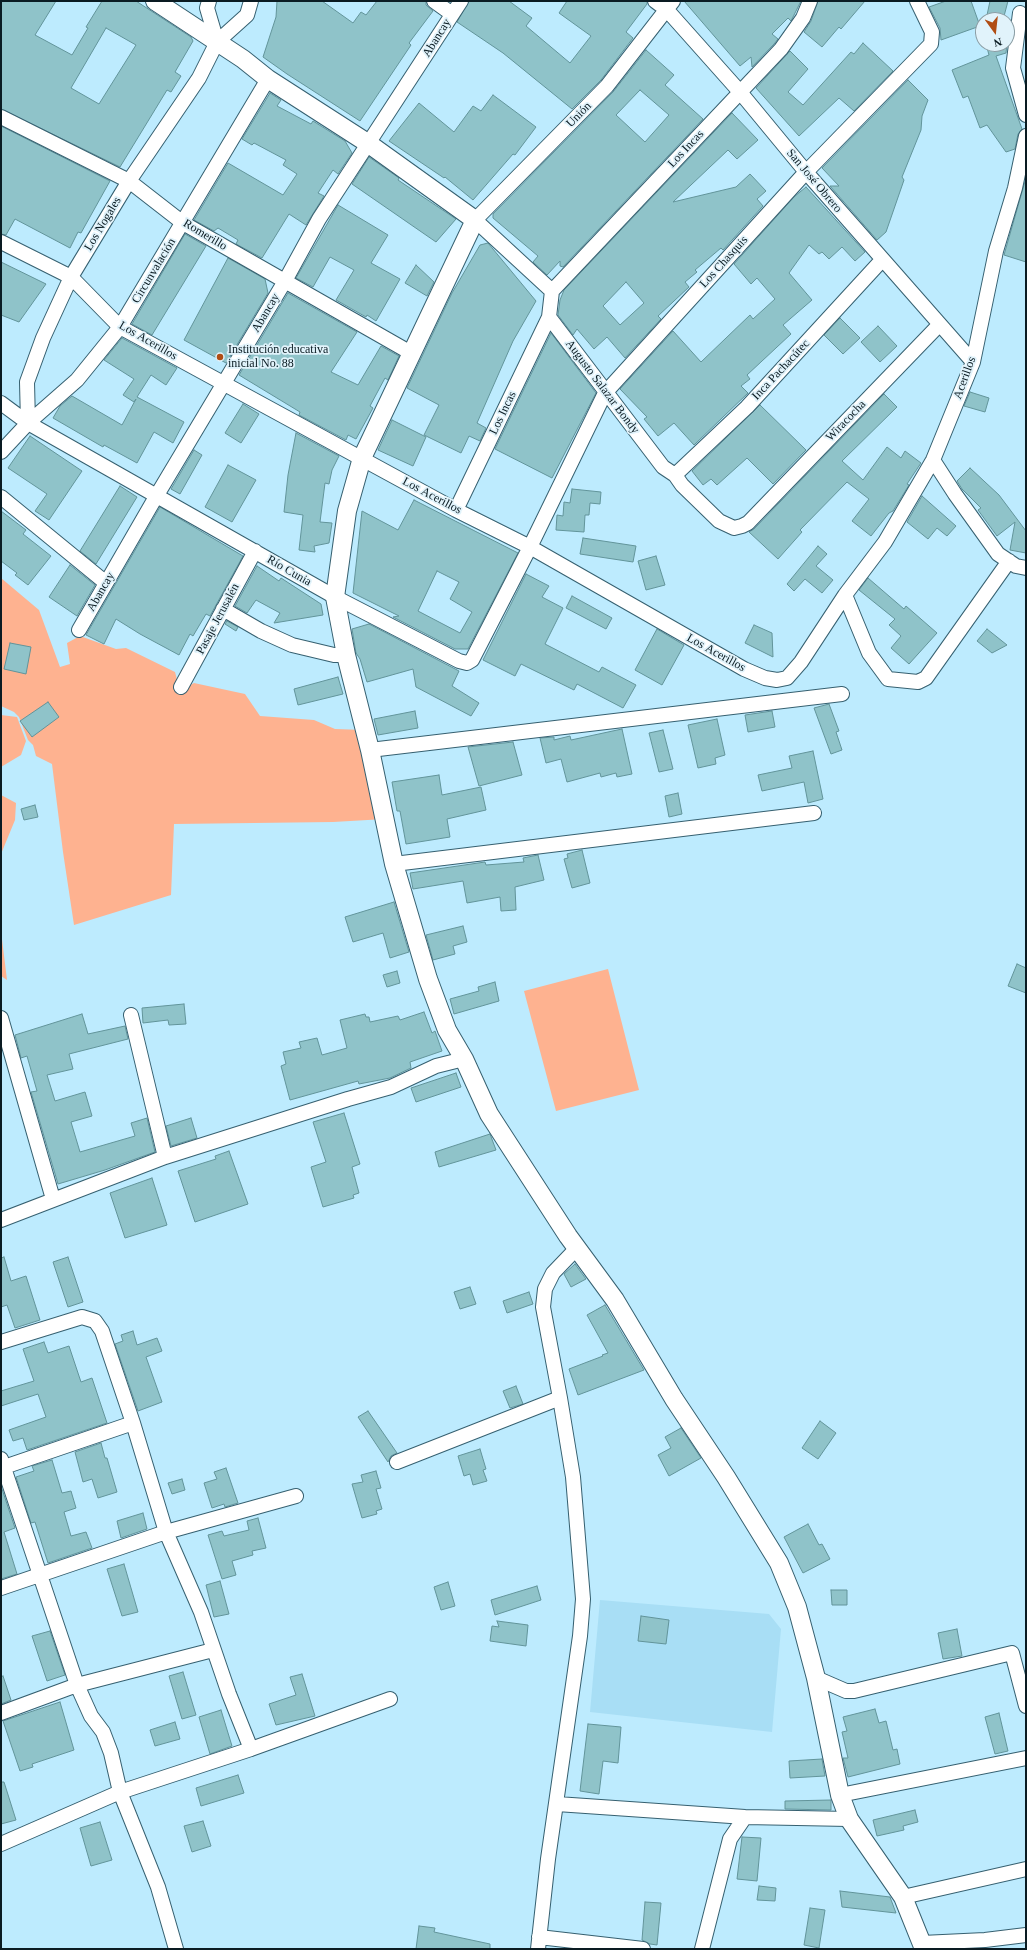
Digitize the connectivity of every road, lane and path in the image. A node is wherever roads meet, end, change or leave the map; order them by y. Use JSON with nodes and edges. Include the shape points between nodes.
{"nodes":[{"id":1,"x":155,"y":1,"type":"edge"},
{"id":2,"x":209,"y":1,"type":"edge"},
{"id":3,"x":251,"y":1,"type":"edge"},
{"id":4,"x":434,"y":1,"type":"edge"},
{"id":5,"x":461,"y":1,"type":"edge"},
{"id":6,"x":655,"y":1,"type":"edge"},
{"id":7,"x":810,"y":1,"type":"edge"},
{"id":8,"x":917,"y":1,"type":"edge"},
{"id":9,"x":670,"y":6,"type":"edge"},
{"id":10,"x":1020,"y":13,"type":"dead end"},
{"id":11,"x":452,"y":14,"type":"junction"},
{"id":12,"x":217,"y":42,"type":"junction"},
{"id":13,"x":268,"y":79,"type":"junction"},
{"id":14,"x":740,"y":92,"type":"junction"},
{"id":15,"x":1026,"y":115,"type":"edge"},
{"id":16,"x":1,"y":117,"type":"edge"},
{"id":17,"x":1026,"y":136,"type":"edge"},
{"id":18,"x":369,"y":144,"type":"junction"},
{"id":19,"x":806,"y":172,"type":"junction"},
{"id":20,"x":129,"y":181,"type":"junction"},
{"id":21,"x":475,"y":220,"type":"junction"},
{"id":22,"x":183,"y":222,"type":"junction"},
{"id":23,"x":1,"y":242,"type":"edge"},
{"id":24,"x":882,"y":260,"type":"junction"},
{"id":25,"x":71,"y":277,"type":"junction"},
{"id":26,"x":285,"y":281,"type":"junction"},
{"id":27,"x":552,"y":291,"type":"junction"},
{"id":28,"x":549,"y":317,"type":"junction"},
{"id":29,"x":939,"y":325,"type":"junction"},
{"id":30,"x":120,"y":327,"type":"junction"},
{"id":31,"x":411,"y":352,"type":"junction"},
{"id":32,"x":973,"y":362,"type":"junction"},
{"id":33,"x":223,"y":384,"type":"junction"},
{"id":34,"x":605,"y":393,"type":"junction"},
{"id":35,"x":1,"y":403,"type":"edge"},
{"id":36,"x":28,"y":423,"type":"junction"},
{"id":37,"x":1,"y":452,"type":"edge"},
{"id":38,"x":362,"y":458,"type":"junction"},
{"id":39,"x":933,"y":460,"type":"junction"},
{"id":40,"x":675,"y":475,"type":"junction"},
{"id":41,"x":157,"y":495,"type":"junction"},
{"id":42,"x":1,"y":497,"type":"edge"},
{"id":43,"x":456,"y":510,"type":"junction"},
{"id":44,"x":753,"y":517,"type":"joint"},
{"id":45,"x":530,"y":547,"type":"junction"},
{"id":46,"x":255,"y":551,"type":"junction"},
{"id":47,"x":1008,"y":561,"type":"junction"},
{"id":48,"x":1026,"y":568,"type":"edge"},
{"id":49,"x":106,"y":583,"type":"junction"},
{"id":50,"x":845,"y":595,"type":"junction"},
{"id":51,"x":335,"y":597,"type":"junction"},
{"id":52,"x":223,"y":609,"type":"junction"},
{"id":53,"x":79,"y":630,"type":"dead end"},
{"id":54,"x":346,"y":655,"type":"junction"},
{"id":55,"x":181,"y":687,"type":"dead end"},
{"id":56,"x":842,"y":694,"type":"dead end"},
{"id":57,"x":370,"y":750,"type":"junction"},
{"id":58,"x":814,"y":813,"type":"dead end"},
{"id":59,"x":394,"y":864,"type":"junction"},
{"id":60,"x":130,"y":1015,"type":"dead end"},
{"id":61,"x":1,"y":1018,"type":"edge"},
{"id":62,"x":464,"y":1059,"type":"junction"},
{"id":63,"x":165,"y":1157,"type":"junction"},
{"id":64,"x":53,"y":1199,"type":"junction"},
{"id":65,"x":1,"y":1220,"type":"edge"},
{"id":66,"x":577,"y":1248,"type":"junction"},
{"id":67,"x":1,"y":1342,"type":"edge"},
{"id":68,"x":560,"y":1398,"type":"junction"},
{"id":69,"x":133,"y":1423,"type":"junction"},
{"id":70,"x":397,"y":1462,"type":"dead end"},
{"id":71,"x":2,"y":1465,"type":"edge"},
{"id":72,"x":296,"y":1496,"type":"dead end"},
{"id":73,"x":166,"y":1532,"type":"junction"},
{"id":74,"x":40,"y":1574,"type":"junction"},
{"id":75,"x":1,"y":1588,"type":"edge"},
{"id":76,"x":213,"y":1650,"type":"junction"},
{"id":77,"x":816,"y":1678,"type":"junction"},
{"id":78,"x":77,"y":1685,"type":"junction"},
{"id":79,"x":390,"y":1698,"type":"dead end"},
{"id":80,"x":1026,"y":1706,"type":"edge"},
{"id":81,"x":1,"y":1713,"type":"edge"},
{"id":82,"x":251,"y":1749,"type":"junction"},
{"id":83,"x":1026,"y":1758,"type":"edge"},
{"id":84,"x":120,"y":1792,"type":"junction"},
{"id":85,"x":840,"y":1795,"type":"junction"},
{"id":86,"x":557,"y":1804,"type":"junction"},
{"id":87,"x":745,"y":1817,"type":"junction"},
{"id":88,"x":849,"y":1819,"type":"junction"},
{"id":89,"x":1,"y":1844,"type":"edge"},
{"id":90,"x":1026,"y":1869,"type":"edge"},
{"id":91,"x":903,"y":1897,"type":"junction"},
{"id":92,"x":1026,"y":1935,"type":"edge"},
{"id":93,"x":539,"y":1943,"type":"edge"},
{"id":94,"x":923,"y":1946,"type":"edge"},
{"id":95,"x":176,"y":1949,"type":"edge"},
{"id":96,"x":643,"y":1949,"type":"edge"},
{"id":97,"x":702,"y":1949,"type":"edge"}],
"edges":[{"from":1,"to":12,"type":"street"},
{"from":2,"to":12,"type":"street","via":[[206,8]]},
{"from":3,"to":12,"type":"street","via":[[247,15]]},
{"from":4,"to":11,"type":"street"},
{"from":5,"to":11,"type":"street","name":"Abancay"},
{"from":6,"to":9,"type":"street","name":"San José Obrero"},
{"from":7,"to":14,"type":"street","name":"Los Incas","via":[[803,18],[781,49]]},
{"from":8,"to":19,"type":"street","name":"Los Chasquis","via":[[932,32],[931,44]]},
{"from":9,"to":14,"type":"street","name":"San José Obrero"},
{"from":9,"to":21,"type":"street","name":"Unión","via":[[607,86]]},
{"from":10,"to":15,"type":"street","via":[[1013,68]]},
{"from":11,"to":18,"type":"street","name":"Abancay"},
{"from":12,"to":13,"type":"street"},
{"from":12,"to":20,"type":"street","name":"Los Nogales","via":[[199,78]]},
{"from":13,"to":18,"type":"street"},
{"from":13,"to":22,"type":"street","name":"Circunvalación"},
{"from":14,"to":19,"type":"street","name":"San José Obrero"},
{"from":14,"to":27,"type":"street","name":"Los Incas"},
{"from":16,"to":20,"type":"street","name":"Romerillo"},
{"from":17,"to":32,"type":"street","name":"Acerillos","via":[[1015,188],[996,251]]},
{"from":18,"to":21,"type":"street"},
{"from":18,"to":26,"type":"street","name":"Abancay","via":[[319,219]]},
{"from":19,"to":24,"type":"street","name":"San José Obrero"},
{"from":19,"to":34,"type":"street","name":"Los Chasquis"},
{"from":20,"to":22,"type":"street","name":"Romerillo"},
{"from":20,"to":25,"type":"street","name":"Los Nogales"},
{"from":21,"to":27,"type":"street"},
{"from":21,"to":31,"type":"street"},
{"from":22,"to":26,"type":"street","name":"Romerillo"},
{"from":22,"to":30,"type":"street","name":"Circunvalación"},
{"from":23,"to":25,"type":"street","name":"Los Acerillos"},
{"from":24,"to":29,"type":"street","name":"San José Obrero"},
{"from":24,"to":40,"type":"street","name":"Inca Pachacútec","via":[[747,407]]},
{"from":25,"to":30,"type":"street","name":"Los Acerillos"},
{"from":25,"to":36,"type":"street","name":"Los Nogales","via":[[43,338],[27,382]]},
{"from":26,"to":31,"type":"street","name":"Romerillo"},
{"from":26,"to":33,"type":"street","name":"Abancay"},
{"from":27,"to":28,"type":"street"},
{"from":28,"to":34,"type":"street","name":"Augusto Salazar Bondy"},
{"from":28,"to":43,"type":"street","name":"Los Incas"},
{"from":29,"to":32,"type":"street","name":"San José Obrero"},
{"from":29,"to":44,"type":"street","name":"Wiracocha"},
{"from":30,"to":33,"type":"street","name":"Los Acerillos"},
{"from":30,"to":36,"type":"street","name":"Circunvalación","via":[[77,380]]},
{"from":31,"to":38,"type":"street"},
{"from":32,"to":39,"type":"street","name":"Acerillos"},
{"from":33,"to":38,"type":"street","name":"Los Acerillos"},
{"from":33,"to":41,"type":"street","name":"Abancay"},
{"from":34,"to":40,"type":"street","name":"Augusto Salazar Bondy","via":[[663,466]]},
{"from":34,"to":45,"type":"street","name":"Los Chasquis"},
{"from":35,"to":36,"type":"street","name":"Río Cunia"},
{"from":36,"to":37,"type":"street"},
{"from":36,"to":41,"type":"street","name":"Río Cunia"},
{"from":38,"to":43,"type":"street","name":"Los Acerillos"},
{"from":38,"to":51,"type":"street","via":[[347,511]]},
{"from":39,"to":47,"type":"street","via":[[998,554]]},
{"from":39,"to":50,"type":"street","name":"Acerillos","via":[[885,542]]},
{"from":40,"to":44,"type":"street","name":"Augusto Salazar Bondy","via":[[719,521],[734,528],[748,523]]},
{"from":41,"to":46,"type":"street","name":"Río Cunia"},
{"from":41,"to":49,"type":"street","name":"Abancay"},
{"from":42,"to":49,"type":"street"},
{"from":43,"to":45,"type":"street","name":"Los Acerillos"},
{"from":45,"to":50,"type":"street","name":"Los Acerillos","via":[[744,669],[764,678],[777,680],[787,678],[801,662]]},
{"from":45,"to":51,"type":"street","name":"Río Cunia","via":[[474,656],[467,664]]},
{"from":46,"to":51,"type":"street","name":"Río Cunia"},
{"from":46,"to":52,"type":"street","name":"Pasaje Jerusalén"},
{"from":47,"to":48,"type":"street"},
{"from":47,"to":50,"type":"street","via":[[926,678],[918,682],[888,679],[869,653]]},
{"from":49,"to":53,"type":"street","name":"Abancay"},
{"from":51,"to":54,"type":"street"},
{"from":52,"to":54,"type":"street","via":[[292,645],[334,655]]},
{"from":52,"to":55,"type":"street","name":"Pasaje Jerusalén"},
{"from":54,"to":57,"type":"street"},
{"from":56,"to":57,"type":"street"},
{"from":57,"to":59,"type":"street"},
{"from":58,"to":59,"type":"street"},
{"from":59,"to":62,"type":"street","via":[[428,979],[447,1030]]},
{"from":60,"to":63,"type":"street"},
{"from":61,"to":64,"type":"street"},
{"from":62,"to":63,"type":"street","via":[[436,1066],[391,1087]]},
{"from":62,"to":66,"type":"street","via":[[489,1114]]},
{"from":63,"to":64,"type":"street"},
{"from":64,"to":65,"type":"street"},
{"from":66,"to":68,"type":"street","via":[[553,1273],[545,1289],[543,1307]]},
{"from":66,"to":77,"type":"street","via":[[614,1300],[779,1563],[798,1607]]},
{"from":67,"to":69,"type":"street","via":[[82,1317],[95,1321],[102,1330]]},
{"from":68,"to":70,"type":"street"},
{"from":68,"to":86,"type":"street","via":[[573,1477],[583,1600]]},
{"from":69,"to":71,"type":"street"},
{"from":69,"to":73,"type":"street"},
{"from":71,"to":74,"type":"street"},
{"from":72,"to":73,"type":"street"},
{"from":73,"to":74,"type":"street"},
{"from":73,"to":76,"type":"street","via":[[201,1612]]},
{"from":74,"to":75,"type":"street"},
{"from":74,"to":78,"type":"street"},
{"from":76,"to":78,"type":"street"},
{"from":76,"to":82,"type":"street"},
{"from":77,"to":80,"type":"street","via":[[854,1691],[1012,1653]]},
{"from":77,"to":85,"type":"street"},
{"from":78,"to":81,"type":"street"},
{"from":78,"to":84,"type":"street","via":[[91,1716],[103,1732]]},
{"from":79,"to":82,"type":"street"},
{"from":82,"to":84,"type":"street"},
{"from":83,"to":85,"type":"street"},
{"from":84,"to":89,"type":"street"},
{"from":84,"to":95,"type":"street","via":[[158,1887]]},
{"from":85,"to":88,"type":"street"},
{"from":86,"to":87,"type":"street"},
{"from":86,"to":93,"type":"street"},
{"from":87,"to":88,"type":"street"},
{"from":87,"to":97,"type":"street","via":[[730,1839]]},
{"from":88,"to":91,"type":"street"},
{"from":90,"to":91,"type":"street"},
{"from":91,"to":94,"type":"street"},
{"from":92,"to":94,"type":"street"},
{"from":93,"to":96,"type":"street"}]}
